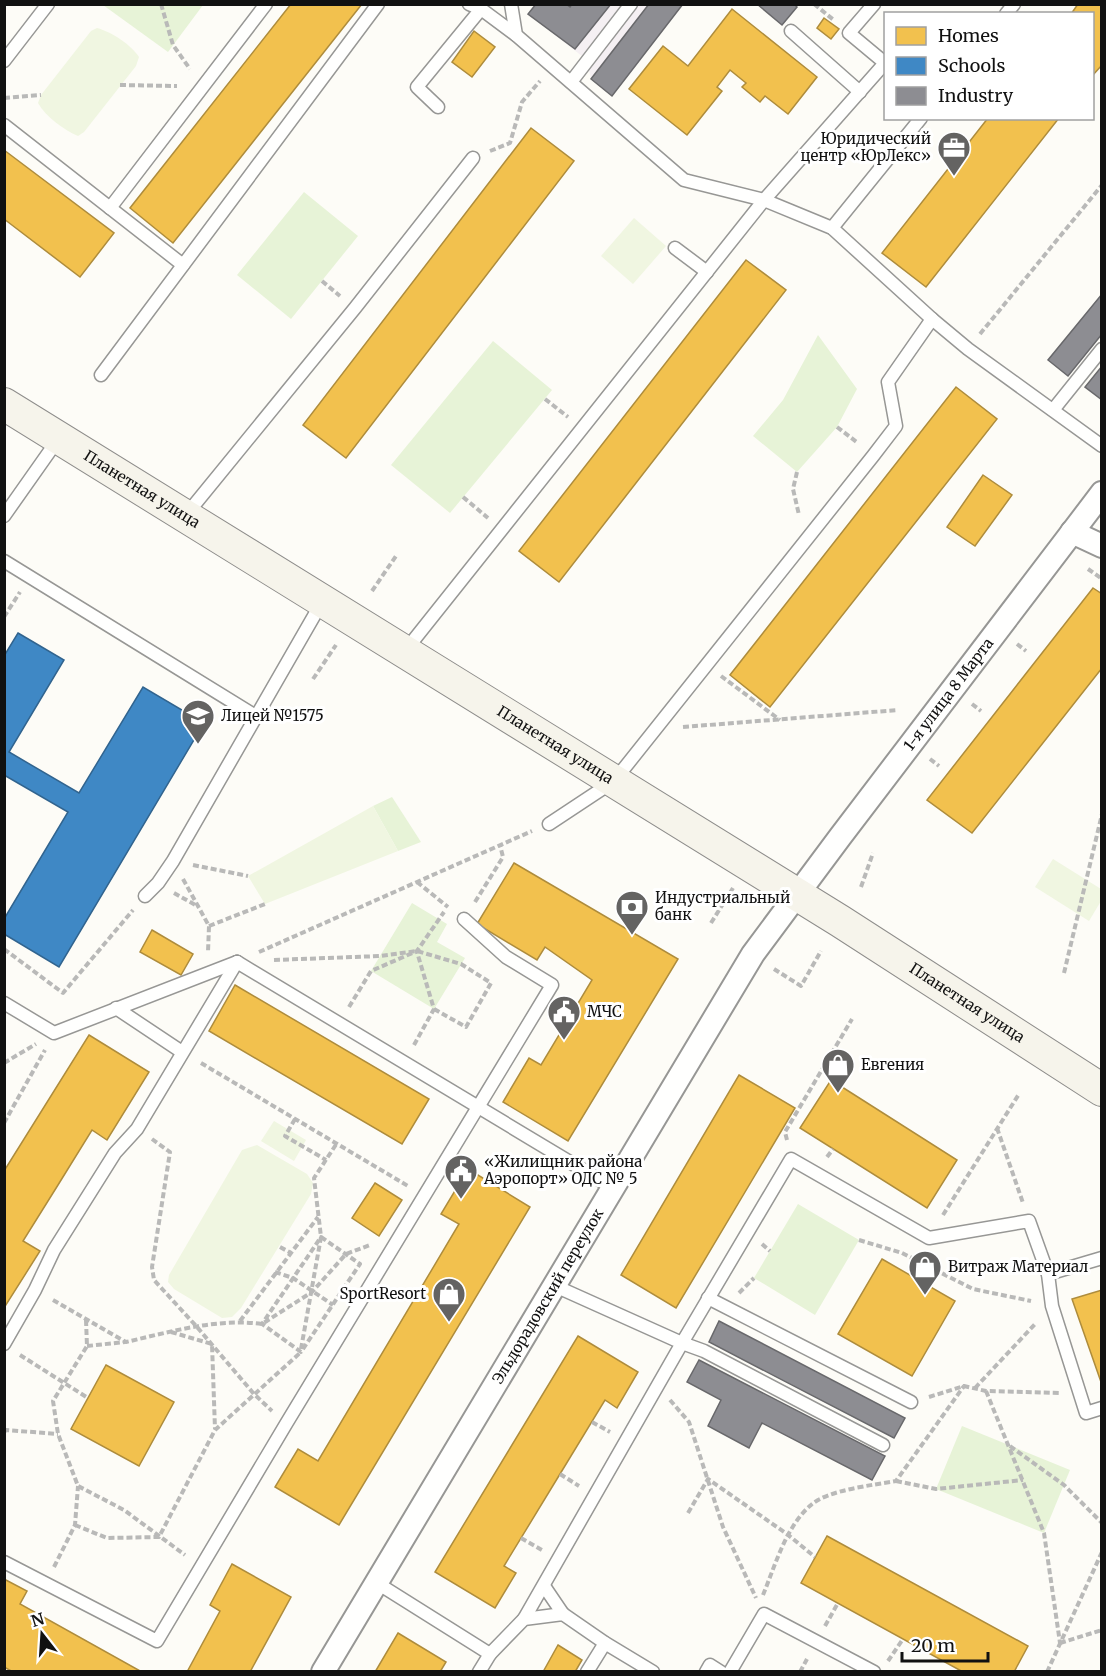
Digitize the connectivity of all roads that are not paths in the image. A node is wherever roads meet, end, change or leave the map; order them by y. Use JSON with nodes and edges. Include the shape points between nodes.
{"nodes":[{"id":1,"x":48,"y":4,"type":"edge"},
{"id":2,"x":266,"y":4,"type":"edge"},
{"id":3,"x":378,"y":4,"type":"edge"},
{"id":4,"x":511,"y":4,"type":"edge"},
{"id":5,"x":631,"y":4,"type":"edge"},
{"id":6,"x":874,"y":4,"type":"edge"},
{"id":7,"x":475,"y":7,"type":"edge"},
{"id":8,"x":791,"y":31,"type":"dead end"},
{"id":9,"x":516,"y":35,"type":"junction"},
{"id":10,"x":4,"y":61,"type":"edge"},
{"id":11,"x":884,"y":62,"type":"edge"},
{"id":12,"x":884,"y":64,"type":"edge"},
{"id":13,"x":571,"y":82,"type":"junction"},
{"id":14,"x":860,"y":92,"type":"junction"},
{"id":15,"x":438,"y":106,"type":"dead end"},
{"id":16,"x":919,"y":120,"type":"edge"},
{"id":17,"x":4,"y":125,"type":"edge"},
{"id":18,"x":473,"y":158,"type":"road end"},
{"id":19,"x":764,"y":200,"type":"junction"},
{"id":20,"x":110,"y":208,"type":"junction"},
{"id":21,"x":832,"y":228,"type":"junction"},
{"id":22,"x":675,"y":248,"type":"dead end"},
{"id":23,"x":183,"y":266,"type":"junction"},
{"id":24,"x":707,"y":272,"type":"junction"},
{"id":25,"x":932,"y":319,"type":"junction"},
{"id":26,"x":1101,"y":349,"type":"edge"},
{"id":27,"x":101,"y":375,"type":"dead end"},
{"id":28,"x":4,"y":404,"type":"edge"},
{"id":29,"x":1053,"y":410,"type":"junction"},
{"id":30,"x":60,"y":438,"type":"junction"},
{"id":31,"x":1101,"y":446,"type":"edge"},
{"id":32,"x":1101,"y":492,"type":"edge"},
{"id":33,"x":4,"y":516,"type":"edge"},
{"id":34,"x":185,"y":516,"type":"junction"},
{"id":35,"x":1072,"y":532,"type":"junction"},
{"id":36,"x":1101,"y":546,"type":"edge"},
{"id":37,"x":4,"y":561,"type":"edge"},
{"id":38,"x":323,"y":600,"type":"junction"},
{"id":39,"x":405,"y":651,"type":"junction"},
{"id":40,"x":257,"y":717,"type":"junction"},
{"id":41,"x":614,"y":781,"type":"junction"},
{"id":42,"x":549,"y":824,"type":"road end"},
{"id":43,"x":797,"y":895,"type":"junction"},
{"id":44,"x":145,"y":896,"type":"road end"},
{"id":45,"x":464,"y":919,"type":"road end"},
{"id":46,"x":237,"y":962,"type":"junction"},
{"id":47,"x":4,"y":1003,"type":"edge"},
{"id":48,"x":116,"y":1008,"type":"junction"},
{"id":49,"x":182,"y":1052,"type":"junction"},
{"id":50,"x":1101,"y":1090,"type":"edge"},
{"id":51,"x":477,"y":1106,"type":"junction"},
{"id":52,"x":613,"y":1188,"type":"junction"},
{"id":53,"x":1101,"y":1258,"type":"edge"},
{"id":54,"x":1048,"y":1274,"type":"junction"},
{"id":55,"x":555,"y":1286,"type":"junction"},
{"id":56,"x":708,"y":1298,"type":"junction"},
{"id":57,"x":682,"y":1343,"type":"junction"},
{"id":58,"x":9,"y":1348,"type":"edge"},
{"id":59,"x":911,"y":1402,"type":"road end"},
{"id":60,"x":1101,"y":1408,"type":"edge"},
{"id":61,"x":883,"y":1445,"type":"dead end"},
{"id":62,"x":4,"y":1563,"type":"edge"},
{"id":63,"x":377,"y":1583,"type":"junction"},
{"id":64,"x":544,"y":1586,"type":"junction"},
{"id":65,"x":562,"y":1614,"type":"junction"},
{"id":66,"x":524,"y":1619,"type":"junction"},
{"id":67,"x":605,"y":1643,"type":"junction"},
{"id":68,"x":489,"y":1654,"type":"junction"},
{"id":69,"x":323,"y":1671,"type":"edge"},
{"id":70,"x":479,"y":1671,"type":"edge"},
{"id":71,"x":587,"y":1671,"type":"edge"},
{"id":72,"x":653,"y":1671,"type":"edge"},
{"id":73,"x":706,"y":1671,"type":"edge"},
{"id":74,"x":722,"y":1671,"type":"edge"},
{"id":75,"x":730,"y":1671,"type":"edge"},
{"id":76,"x":874,"y":1671,"type":"edge"}],
"edges":[{"from":1,"to":10,"type":"lane"},
{"from":2,"to":20,"type":"lane"},
{"from":3,"to":23,"type":"lane"},
{"from":4,"to":9,"type":"lane"},
{"from":5,"to":13,"type":"lane"},
{"from":6,"to":11,"type":"lane","via":[[849,33]]},
{"from":7,"to":9,"type":"lane"},
{"from":7,"to":15,"type":"lane","via":[[417,87]]},
{"from":8,"to":14,"type":"lane"},
{"from":9,"to":13,"type":"lane"},
{"from":12,"to":14,"type":"lane"},
{"from":13,"to":19,"type":"lane","via":[[684,180]]},
{"from":14,"to":19,"type":"lane"},
{"from":16,"to":21,"type":"lane"},
{"from":17,"to":20,"type":"lane"},
{"from":18,"to":34,"type":"lane"},
{"from":19,"to":21,"type":"lane"},
{"from":19,"to":24,"type":"lane"},
{"from":20,"to":23,"type":"lane"},
{"from":21,"to":25,"type":"lane"},
{"from":22,"to":24,"type":"lane"},
{"from":23,"to":27,"type":"lane"},
{"from":24,"to":39,"type":"lane"},
{"from":25,"to":29,"type":"lane"},
{"from":25,"to":41,"type":"lane","via":[[888,382],[896,426]]},
{"from":26,"to":29,"type":"lane"},
{"from":28,"to":30,"type":"street","name":"Планетная улица"},
{"from":29,"to":31,"type":"lane"},
{"from":30,"to":33,"type":"lane"},
{"from":30,"to":34,"type":"street","name":"Планетная улица"},
{"from":32,"to":35,"type":"street","name":"1-я улица 8 Марта"},
{"from":34,"to":38,"type":"street","name":"Планетная улица"},
{"from":35,"to":36,"type":"street"},
{"from":35,"to":43,"type":"street","name":"1-я улица 8 Марта"},
{"from":37,"to":40,"type":"lane"},
{"from":38,"to":39,"type":"street","name":"Планетная улица"},
{"from":38,"to":40,"type":"lane"},
{"from":39,"to":41,"type":"street","name":"Планетная улица"},
{"from":40,"to":44,"type":"lane","via":[[173,861]]},
{"from":41,"to":42,"type":"lane"},
{"from":41,"to":43,"type":"street","name":"Планетная улица"},
{"from":43,"to":50,"type":"street","name":"Планетная улица"},
{"from":43,"to":52,"type":"street","name":"Эльдорадовский переулок","via":[[753,954]]},
{"from":45,"to":51,"type":"lane","via":[[506,957],[552,985]]},
{"from":46,"to":48,"type":"lane"},
{"from":46,"to":49,"type":"lane"},
{"from":46,"to":51,"type":"lane"},
{"from":47,"to":48,"type":"lane","via":[[54,1033]]},
{"from":48,"to":49,"type":"lane"},
{"from":49,"to":58,"type":"lane","via":[[137,1129],[115,1153],[54,1250]]},
{"from":51,"to":52,"type":"lane"},
{"from":51,"to":62,"type":"lane","via":[[157,1641]]},
{"from":52,"to":55,"type":"street","name":"Эльдорадовский переулок"},
{"from":53,"to":54,"type":"lane"},
{"from":54,"to":56,"type":"lane","via":[[1029,1221],[929,1238],[791,1159]]},
{"from":54,"to":60,"type":"lane","via":[[1052,1306],[1086,1413]]},
{"from":55,"to":57,"type":"lane"},
{"from":55,"to":63,"type":"street","name":"Эльдорадовский переулок"},
{"from":56,"to":57,"type":"lane"},
{"from":56,"to":59,"type":"lane"},
{"from":57,"to":61,"type":"lane"},
{"from":57,"to":64,"type":"lane"},
{"from":63,"to":68,"type":"lane"},
{"from":63,"to":69,"type":"street","name":"Эльдорадовский переулок"},
{"from":64,"to":65,"type":"lane"},
{"from":64,"to":66,"type":"lane"},
{"from":65,"to":66,"type":"lane"},
{"from":65,"to":67,"type":"lane"},
{"from":66,"to":68,"type":"lane"},
{"from":67,"to":71,"type":"lane"},
{"from":67,"to":72,"type":"lane"},
{"from":68,"to":70,"type":"lane"},
{"from":73,"to":74,"type":"lane","via":[[710,1665]]},
{"from":75,"to":76,"type":"lane","via":[[764,1614]]}]}
